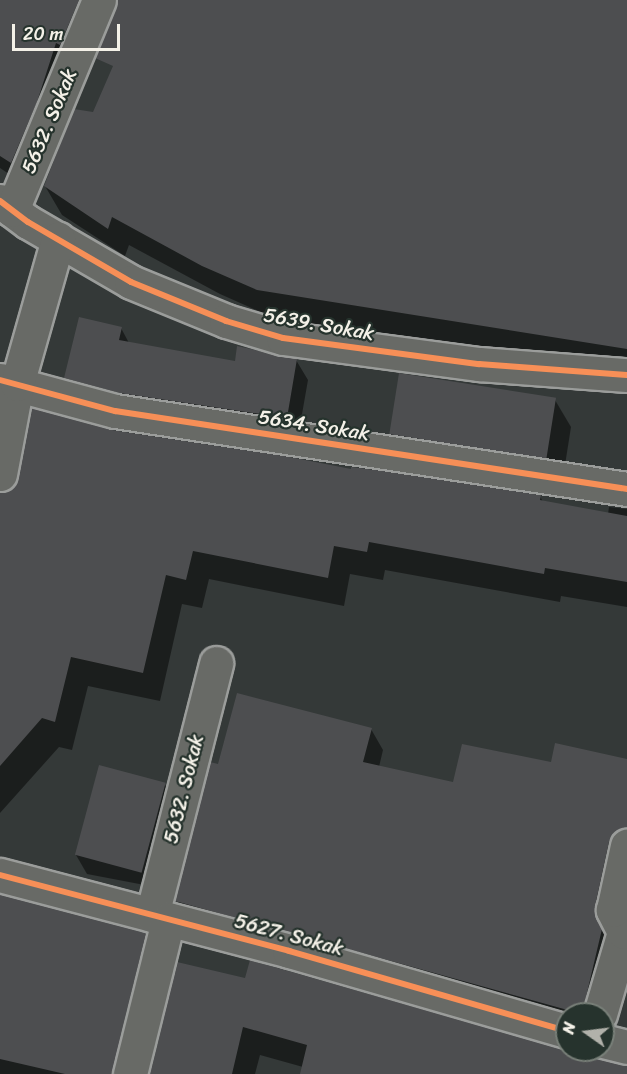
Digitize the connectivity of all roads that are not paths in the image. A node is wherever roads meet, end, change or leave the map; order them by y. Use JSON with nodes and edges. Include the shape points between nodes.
{"nodes":[{"id":1,"x":99,"y":0,"type":"edge"},
{"id":2,"x":6,"y":205,"type":"edge"},
{"id":3,"x":58,"y":239,"type":"junction"},
{"id":4,"x":627,"y":375,"type":"edge"},
{"id":5,"x":8,"y":382,"type":"edge"},
{"id":6,"x":0,"y":474,"type":"edge"},
{"id":7,"x":627,"y":489,"type":"edge"},
{"id":8,"x":216,"y":663,"type":"dead end"},
{"id":9,"x":627,"y":846,"type":"edge"},
{"id":10,"x":0,"y":875,"type":"edge"},
{"id":11,"x":160,"y":917,"type":"junction"},
{"id":12,"x":604,"y":1002,"type":"edge"},
{"id":13,"x":555,"y":1028,"type":"edge"},
{"id":14,"x":130,"y":1074,"type":"edge"}],
"edges":[{"from":1,"to":2,"type":"street","name":"5632. Sokak"},
{"from":2,"to":3,"type":"street","name":"5639. Sokak"},
{"from":3,"to":4,"type":"street","name":"5639. Sokak","via":[[131,282],[226,321],[283,338],[479,364]]},
{"from":3,"to":5,"type":"street"},
{"from":5,"to":6,"type":"street"},
{"from":5,"to":7,"type":"street","name":"5634. Sokak","via":[[115,411]]},
{"from":8,"to":11,"type":"street","name":"5632. Sokak"},
{"from":9,"to":12,"type":"street","via":[[612,910],[624,932]]},
{"from":10,"to":11,"type":"street","name":"5627. Sokak"},
{"from":11,"to":13,"type":"street","name":"5627. Sokak"},
{"from":11,"to":14,"type":"street","name":"5632. Sokak"}]}
